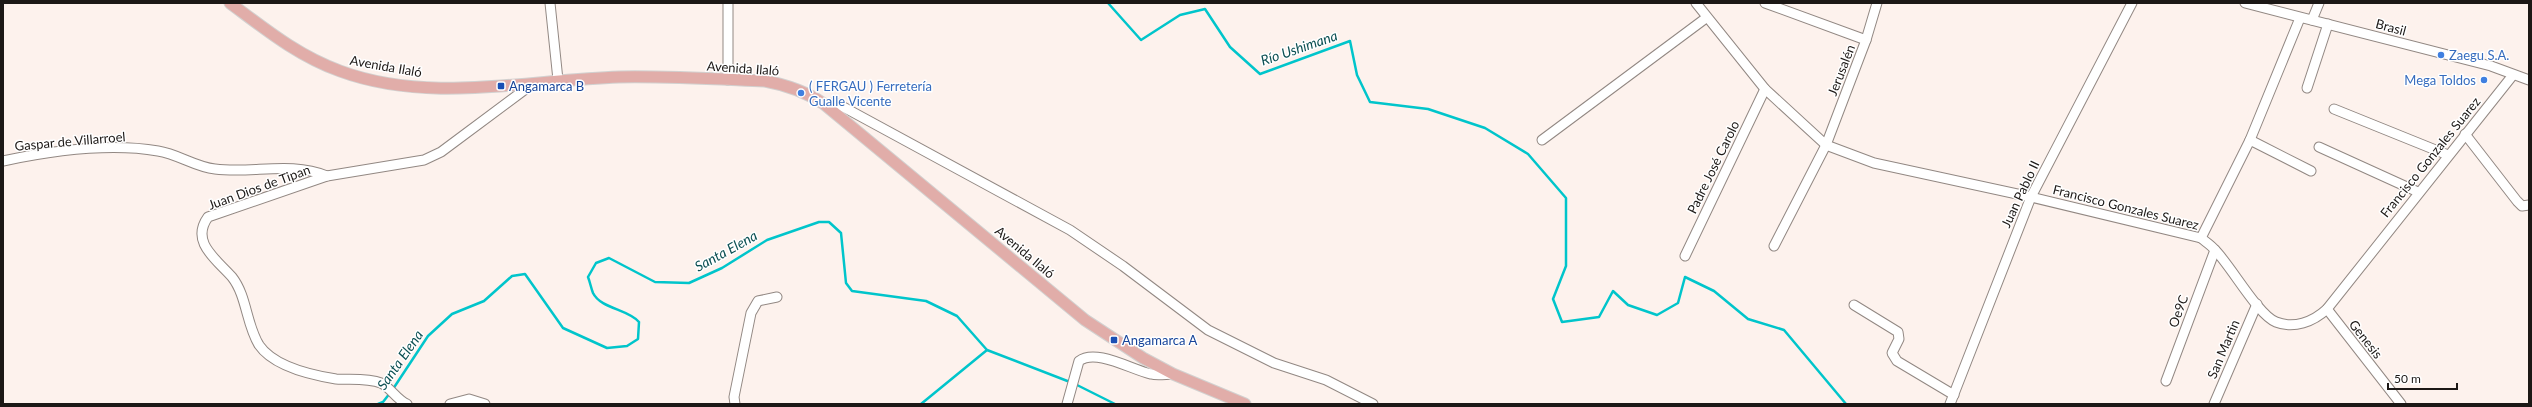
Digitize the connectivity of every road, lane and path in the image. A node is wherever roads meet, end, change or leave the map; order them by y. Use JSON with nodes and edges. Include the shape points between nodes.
{"nodes":[{"id":1,"x":230,"y":3,"type":"edge"},
{"id":2,"x":550,"y":3,"type":"edge"},
{"id":3,"x":728,"y":3,"type":"edge"},
{"id":4,"x":1696,"y":3,"type":"edge"},
{"id":5,"x":1765,"y":3,"type":"edge"},
{"id":6,"x":1877,"y":3,"type":"edge"},
{"id":7,"x":2132,"y":3,"type":"edge"},
{"id":8,"x":2245,"y":3,"type":"edge"},
{"id":9,"x":2319,"y":3,"type":"edge"},
{"id":10,"x":1706,"y":18,"type":"junction"},
{"id":11,"x":2300,"y":18,"type":"junction"},
{"id":12,"x":2312,"y":20,"type":"junction"},
{"id":13,"x":2328,"y":24,"type":"junction"},
{"id":14,"x":1866,"y":40,"type":"junction"},
{"id":15,"x":2513,"y":75,"type":"junction"},
{"id":16,"x":558,"y":80,"type":"junction"},
{"id":17,"x":728,"y":80,"type":"junction"},
{"id":18,"x":2529,"y":80,"type":"edge"},
{"id":19,"x":531,"y":85,"type":"junction"},
{"id":20,"x":2307,"y":88,"type":"dead end"},
{"id":21,"x":1765,"y":89,"type":"junction"},
{"id":22,"x":824,"y":104,"type":"junction"},
{"id":23,"x":2334,"y":109,"type":"dead end"},
{"id":24,"x":2465,"y":134,"type":"junction"},
{"id":25,"x":1542,"y":140,"type":"dead end"},
{"id":26,"x":2250,"y":140,"type":"junction"},
{"id":27,"x":1826,"y":145,"type":"junction"},
{"id":28,"x":2319,"y":147,"type":"dead end"},
{"id":29,"x":2448,"y":155,"type":"junction"},
{"id":30,"x":3,"y":161,"type":"edge"},
{"id":31,"x":2311,"y":171,"type":"dead end"},
{"id":32,"x":327,"y":176,"type":"junction"},
{"id":33,"x":2418,"y":192,"type":"junction"},
{"id":34,"x":2031,"y":197,"type":"junction"},
{"id":35,"x":2529,"y":205,"type":"edge"},
{"id":36,"x":2201,"y":238,"type":"junction"},
{"id":37,"x":1774,"y":246,"type":"dead end"},
{"id":38,"x":2215,"y":250,"type":"junction"},
{"id":39,"x":1685,"y":256,"type":"dead end"},
{"id":40,"x":777,"y":297,"type":"dead end"},
{"id":41,"x":2257,"y":304,"type":"junction"},
{"id":42,"x":1854,"y":305,"type":"dead end"},
{"id":43,"x":2326,"y":309,"type":"junction"},
{"id":44,"x":1173,"y":374,"type":"junction"},
{"id":45,"x":2166,"y":381,"type":"dead end"},
{"id":46,"x":1952,"y":400,"type":"edge"},
{"id":47,"x":407,"y":404,"type":"edge"},
{"id":48,"x":450,"y":404,"type":"edge"},
{"id":49,"x":485,"y":404,"type":"edge"},
{"id":50,"x":735,"y":404,"type":"edge"},
{"id":51,"x":1067,"y":404,"type":"edge"},
{"id":52,"x":1245,"y":404,"type":"edge"},
{"id":53,"x":1373,"y":404,"type":"edge"},
{"id":54,"x":2214,"y":404,"type":"edge"},
{"id":55,"x":2401,"y":404,"type":"edge"}],
"edges":[{"from":1,"to":19,"type":"main road","name":"Avenida Ilaló","via":[[300,54],[362,78],[406,86],[430,87]]},
{"from":2,"to":16,"type":"street"},
{"from":3,"to":17,"type":"street"},
{"from":4,"to":10,"type":"street","name":"Francisco Gonzales Suarez"},
{"from":5,"to":14,"type":"street"},
{"from":6,"to":14,"type":"street","name":"Jerusalén"},
{"from":7,"to":34,"type":"street","name":"Juan Pablo II"},
{"from":8,"to":11,"type":"street","name":"Brasil"},
{"from":9,"to":12,"type":"street"},
{"from":10,"to":21,"type":"street","name":"Francisco Gonzales Suarez"},
{"from":10,"to":25,"type":"street"},
{"from":11,"to":12,"type":"street","name":"Brasil"},
{"from":11,"to":26,"type":"street"},
{"from":12,"to":13,"type":"street","name":"Brasil"},
{"from":13,"to":15,"type":"street","name":"Brasil","via":[[2491,66]]},
{"from":13,"to":20,"type":"street"},
{"from":14,"to":27,"type":"street","name":"Jerusalén"},
{"from":15,"to":18,"type":"street","name":"Brasil"},
{"from":15,"to":24,"type":"street","name":"Francisco Gonzales Suarez"},
{"from":16,"to":17,"type":"main road","name":"Avenida Ilaló","via":[[620,77]]},
{"from":16,"to":19,"type":"main road","name":"Avenida Ilaló"},
{"from":17,"to":22,"type":"main road","name":"Avenida Ilaló","via":[[765,81],[788,85]]},
{"from":19,"to":32,"type":"street","name":"Juan Dios de Tipan","via":[[441,152],[424,160]]},
{"from":21,"to":27,"type":"street","name":"Francisco Gonzales Suarez"},
{"from":21,"to":39,"type":"street","name":"Padre José Carolo"},
{"from":22,"to":44,"type":"main road","name":"Avenida Ilaló","via":[[1085,320],[1143,358]]},
{"from":22,"to":53,"type":"street","via":[[836,103],[1070,230],[1208,330],[1274,362],[1326,380]]},
{"from":23,"to":29,"type":"street"},
{"from":24,"to":29,"type":"street","name":"Francisco Gonzales Suarez"},
{"from":24,"to":35,"type":"street","via":[[2516,201],[2522,206]]},
{"from":26,"to":31,"type":"street"},
{"from":26,"to":36,"type":"street"},
{"from":27,"to":34,"type":"street","name":"Francisco Gonzales Suarez","via":[[1874,163]]},
{"from":27,"to":37,"type":"street","name":"Jerusalén"},
{"from":28,"to":33,"type":"street"},
{"from":29,"to":33,"type":"street","name":"Francisco Gonzales Suarez"},
{"from":30,"to":32,"type":"street","name":"Gaspar de Villarroel","via":[[99,149],[140,148],[160,151],[216,170],[294,167],[312,169]]},
{"from":32,"to":47,"type":"street","name":"Juan Dios de Tipan","via":[[208,217],[201,234],[203,244],[234,280],[254,336],[266,353],[309,372],[382,384]]},
{"from":33,"to":43,"type":"street","name":"Francisco Gonzales Suarez"},
{"from":34,"to":36,"type":"street","name":"Francisco Gonzales Suarez"},
{"from":34,"to":46,"type":"street","name":"Juan Pablo II"},
{"from":36,"to":38,"type":"street","name":"Francisco Gonzales Suarez"},
{"from":38,"to":41,"type":"street","name":"Francisco Gonzales Suarez"},
{"from":38,"to":45,"type":"street","name":"Oe9C"},
{"from":40,"to":50,"type":"street","via":[[758,301],[751,313],[734,397]]},
{"from":41,"to":43,"type":"street","name":"Francisco Gonzales Suarez","via":[[2275,322],[2289,325],[2303,324],[2318,317]]},
{"from":41,"to":54,"type":"street","name":"San Martin"},
{"from":42,"to":46,"type":"street","via":[[1898,332],[1899,339],[1892,353],[1897,361]]},
{"from":43,"to":55,"type":"street","name":"Genesis"},
{"from":44,"to":51,"type":"street","via":[[1153,375],[1097,357],[1084,358],[1079,361]]},
{"from":44,"to":52,"type":"main road","name":"Avenida Ilaló"},
{"from":48,"to":49,"type":"street","via":[[470,399]]}]}
